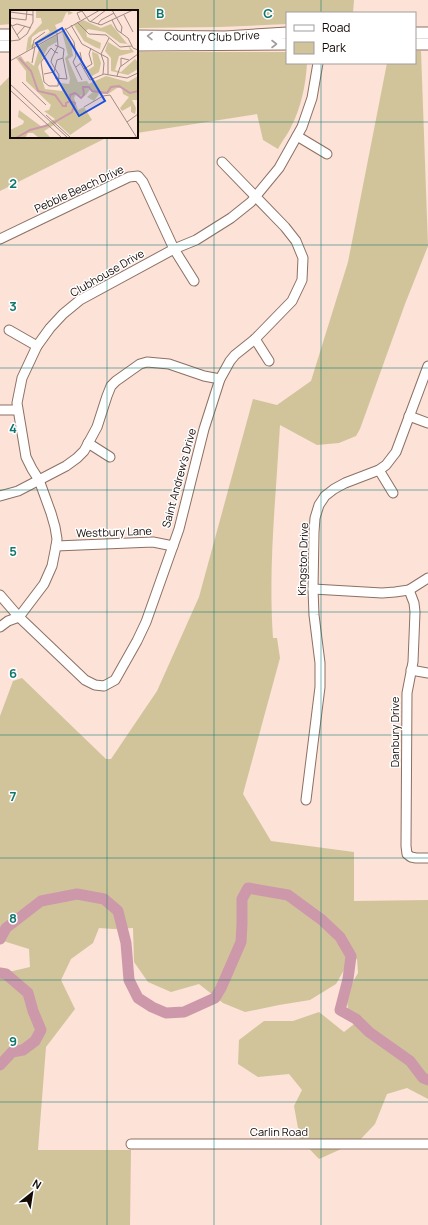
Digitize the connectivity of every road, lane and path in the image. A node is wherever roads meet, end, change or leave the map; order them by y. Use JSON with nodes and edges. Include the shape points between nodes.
{"nodes":[{"id":1,"x":286,"y":33,"type":"edge"},
{"id":2,"x":416,"y":33,"type":"edge"},
{"id":3,"x":428,"y":33,"type":"edge"},
{"id":4,"x":138,"y":36,"type":"edge"},
{"id":5,"x":286,"y":44,"type":"edge"},
{"id":6,"x":416,"y":44,"type":"edge"},
{"id":7,"x":428,"y":44,"type":"edge"},
{"id":8,"x":138,"y":45,"type":"edge"},
{"id":9,"x":318,"y":64,"type":"edge"},
{"id":10,"x":297,"y":136,"type":"junction"},
{"id":11,"x":327,"y":154,"type":"dead end"},
{"id":12,"x":222,"y":162,"type":"dead end"},
{"id":13,"x":256,"y":196,"type":"junction"},
{"id":14,"x":0,"y":239,"type":"edge"},
{"id":15,"x":174,"y":249,"type":"junction"},
{"id":16,"x":194,"y":281,"type":"dead end"},
{"id":17,"x":9,"y":330,"type":"dead end"},
{"id":18,"x":254,"y":339,"type":"junction"},
{"id":19,"x":37,"y":346,"type":"junction"},
{"id":20,"x":269,"y":361,"type":"dead end"},
{"id":21,"x":428,"y":366,"type":"edge"},
{"id":22,"x":220,"y":379,"type":"junction"},
{"id":23,"x":0,"y":410,"type":"edge"},
{"id":24,"x":17,"y":410,"type":"junction"},
{"id":25,"x":409,"y":416,"type":"junction"},
{"id":26,"x":428,"y":423,"type":"edge"},
{"id":27,"x":88,"y":443,"type":"junction"},
{"id":28,"x":110,"y":457,"type":"dead end"},
{"id":29,"x":379,"y":470,"type":"junction"},
{"id":30,"x":39,"y":480,"type":"junction"},
{"id":31,"x":393,"y":493,"type":"dead end"},
{"id":32,"x":0,"y":496,"type":"edge"},
{"id":33,"x":56,"y":546,"type":"junction"},
{"id":34,"x":173,"y":546,"type":"junction"},
{"id":35,"x":428,"y":578,"type":"edge"},
{"id":36,"x":313,"y":589,"type":"junction"},
{"id":37,"x":409,"y":590,"type":"junction"},
{"id":38,"x":0,"y":595,"type":"edge"},
{"id":39,"x":19,"y":617,"type":"junction"},
{"id":40,"x":0,"y":627,"type":"edge"},
{"id":41,"x":411,"y":670,"type":"junction"},
{"id":42,"x":428,"y":673,"type":"edge"},
{"id":43,"x":306,"y":800,"type":"dead end"},
{"id":44,"x":428,"y":858,"type":"edge"},
{"id":45,"x":130,"y":1144,"type":"dead end"},
{"id":46,"x":428,"y":1144,"type":"edge"}],
"edges":[{"from":1,"to":4,"type":"main road","name":"Country Club Drive","one_way":true,"via":[[225,37]]},
{"from":2,"to":3,"type":"main road"},
{"from":8,"to":5,"type":"main road","name":"Country Club Drive","one_way":true},
{"from":6,"to":7,"type":"main road"},
{"from":9,"to":10,"type":"street","name":"Clubhouse Drive","via":[[310,105]]},
{"from":10,"to":11,"type":"street"},
{"from":10,"to":13,"type":"street","name":"Clubhouse Drive","via":[[279,168]]},
{"from":12,"to":13,"type":"street","name":"Saint Andrew's Drive"},
{"from":13,"to":15,"type":"street","name":"Clubhouse Drive","via":[[225,222],[196,240]]},
{"from":13,"to":18,"type":"street","name":"Saint Andrew's Drive","via":[[296,241],[303,258],[303,267],[302,280],[292,301]]},
{"from":14,"to":15,"type":"street","name":"Pebble Beach Drive","via":[[129,177],[138,176]]},
{"from":15,"to":16,"type":"street"},
{"from":15,"to":19,"type":"street","name":"Clubhouse Drive","via":[[80,300],[62,314]]},
{"from":17,"to":19,"type":"street"},
{"from":18,"to":20,"type":"street"},
{"from":18,"to":22,"type":"street","name":"Saint Andrew's Drive","via":[[235,354]]},
{"from":19,"to":24,"type":"street","name":"Clubhouse Drive","via":[[22,378]]},
{"from":21,"to":25,"type":"street","name":"Kingston Drive"},
{"from":22,"to":27,"type":"street","via":[[169,364],[140,364],[111,386],[97,427]]},
{"from":22,"to":34,"type":"street","name":"Saint Andrew's Drive"},
{"from":23,"to":24,"type":"street"},
{"from":24,"to":30,"type":"street","name":"Clubhouse Drive","via":[[26,457]]},
{"from":25,"to":26,"type":"street"},
{"from":25,"to":29,"type":"street","name":"Kingston Drive","via":[[396,452]]},
{"from":27,"to":28,"type":"street"},
{"from":27,"to":30,"type":"street","via":[[77,458]]},
{"from":29,"to":31,"type":"street"},
{"from":29,"to":36,"type":"street","name":"Kingston Drive","via":[[344,483],[325,496],[319,505],[314,532]]},
{"from":30,"to":32,"type":"street","via":[[18,492]]},
{"from":30,"to":33,"type":"street","name":"Clubhouse Drive","via":[[55,527]]},
{"from":33,"to":34,"type":"street","name":"Westbury Lane","via":[[153,542]]},
{"from":33,"to":39,"type":"street","name":"Clubhouse Drive","via":[[52,566],[44,584]]},
{"from":34,"to":39,"type":"street","name":"Saint Andrew's Drive","via":[[146,622],[115,680],[109,684],[95,685],[85,680]]},
{"from":35,"to":37,"type":"street"},
{"from":36,"to":37,"type":"street","via":[[382,593]]},
{"from":36,"to":43,"type":"street","name":"Kingston Drive","via":[[320,687]]},
{"from":37,"to":41,"type":"street","name":"Danbury Drive","via":[[415,612]]},
{"from":38,"to":39,"type":"street","name":"Saint Andrew's Drive"},
{"from":39,"to":40,"type":"street","name":"Clubhouse Drive"},
{"from":41,"to":42,"type":"street"},
{"from":41,"to":44,"type":"street","name":"Danbury Drive","via":[[406,693],[406,846],[411,856]]},
{"from":45,"to":46,"type":"street","name":"Carlin Road"}]}
